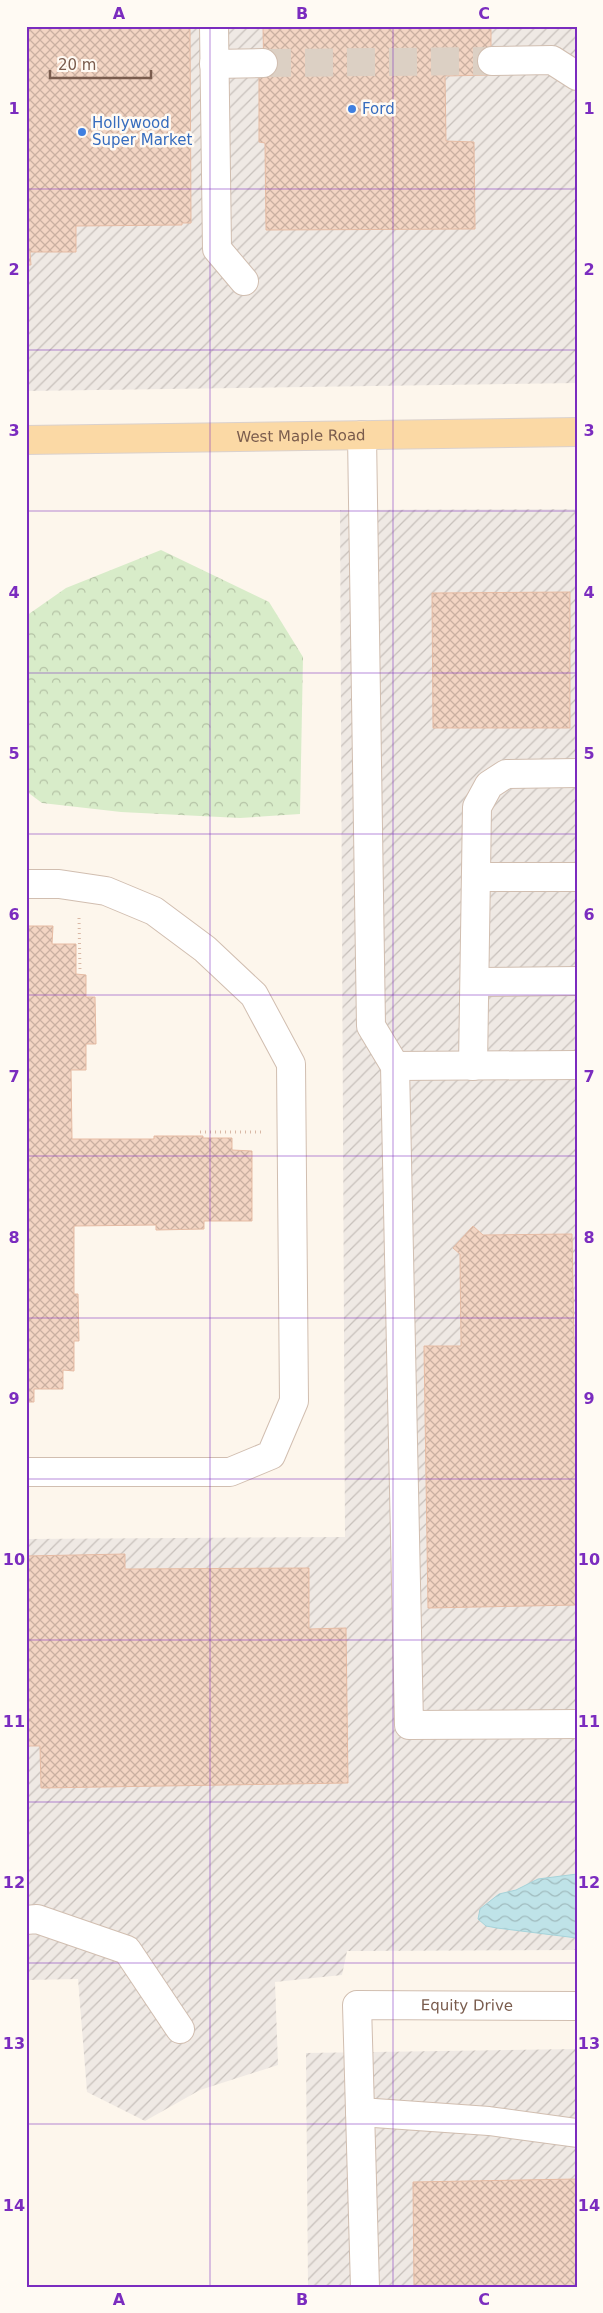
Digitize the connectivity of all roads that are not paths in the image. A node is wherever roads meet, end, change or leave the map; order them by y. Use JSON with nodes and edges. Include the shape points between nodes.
{"nodes":[{"id":1,"x":214,"y":26,"type":"edge"},
{"id":2,"x":492,"y":61,"type":"tunnel mouth"},
{"id":3,"x":263,"y":63,"type":"tunnel mouth"},
{"id":4,"x":214,"y":64,"type":"junction"},
{"id":5,"x":577,"y":76,"type":"edge"},
{"id":6,"x":244,"y":281,"type":"dead end"},
{"id":7,"x":577,"y":432,"type":"edge"},
{"id":8,"x":362,"y":435,"type":"junction"},
{"id":9,"x":26,"y":440,"type":"edge"},
{"id":10,"x":577,"y":774,"type":"edge"},
{"id":11,"x":477,"y":877,"type":"junction"},
{"id":12,"x":577,"y":877,"type":"edge"},
{"id":13,"x":26,"y":884,"type":"edge"},
{"id":14,"x":577,"y":981,"type":"edge"},
{"id":15,"x":475,"y":982,"type":"junction"},
{"id":16,"x":577,"y":1065,"type":"edge"},
{"id":17,"x":395,"y":1066,"type":"junction"},
{"id":18,"x":473,"y":1066,"type":"junction"},
{"id":19,"x":26,"y":1472,"type":"edge"},
{"id":20,"x":577,"y":1724,"type":"edge"},
{"id":21,"x":26,"y":1920,"type":"edge"},
{"id":22,"x":577,"y":2006,"type":"edge"},
{"id":23,"x":180,"y":2029,"type":"dead end"},
{"id":24,"x":360,"y":2112,"type":"junction"},
{"id":25,"x":577,"y":2133,"type":"edge"},
{"id":26,"x":364,"y":2287,"type":"edge"}],
"edges":[{"from":1,"to":4,"type":"street"},
{"from":2,"to":5,"type":"street","via":[[552,60]]},
{"from":3,"to":4,"type":"street"},
{"from":4,"to":6,"type":"street","via":[[217,249]]},
{"from":7,"to":8,"type":"main road","name":"West Maple Road"},
{"from":8,"to":9,"type":"main road","name":"West Maple Road"},
{"from":8,"to":17,"type":"street","via":[[371,1026]]},
{"from":10,"to":11,"type":"street","via":[[506,774],[489,785],[477,807]]},
{"from":11,"to":12,"type":"street"},
{"from":11,"to":15,"type":"street"},
{"from":13,"to":19,"type":"street","via":[[59,884],[106,891],[154,911],[205,948],[254,996],[291,1064],[294,1401],[271,1456],[230,1472]]},
{"from":14,"to":15,"type":"street"},
{"from":15,"to":18,"type":"street"},
{"from":16,"to":18,"type":"street"},
{"from":17,"to":18,"type":"street"},
{"from":17,"to":20,"type":"street","via":[[409,1725]]},
{"from":21,"to":23,"type":"street","via":[[37,1920],[127,1950]]},
{"from":22,"to":24,"type":"street","name":"Equity Drive","via":[[357,2006]]},
{"from":24,"to":25,"type":"street","via":[[489,2121]]},
{"from":24,"to":26,"type":"street"}]}
